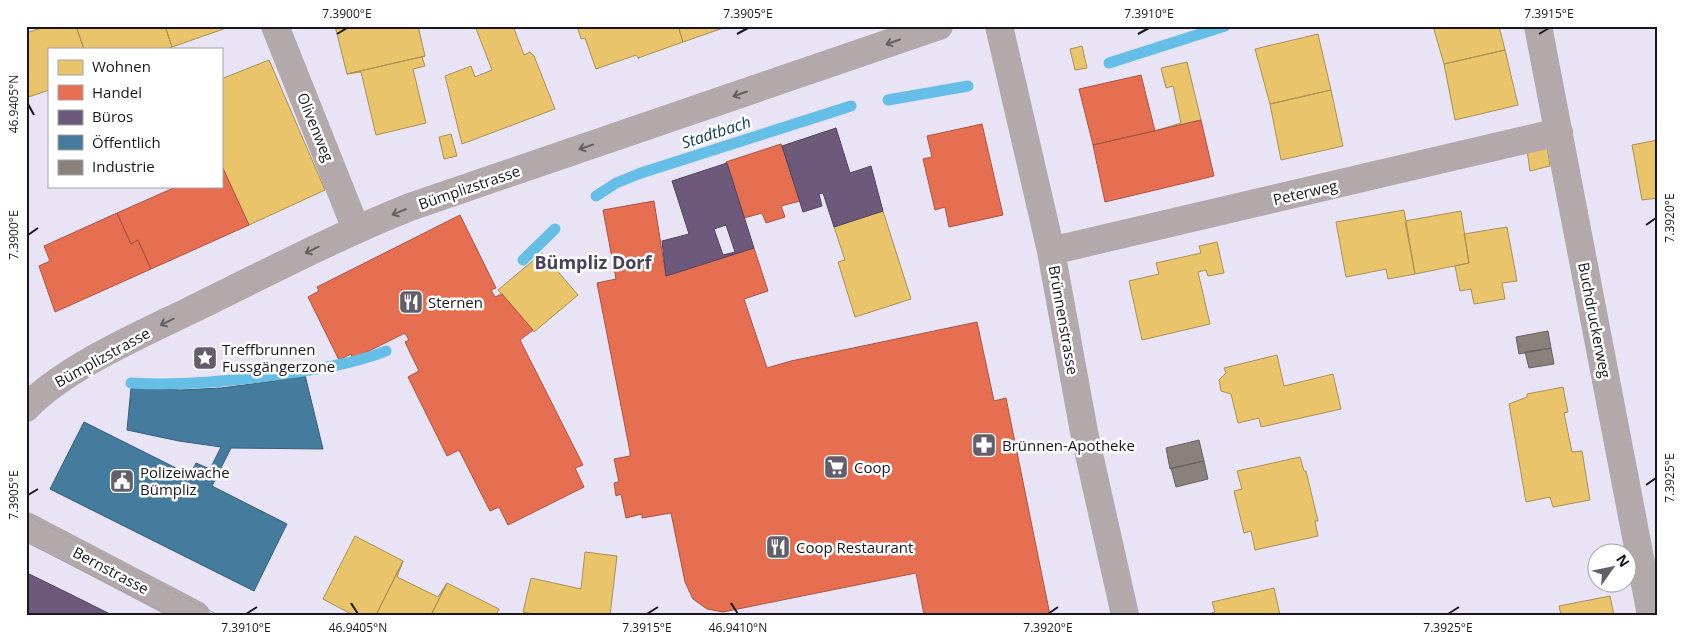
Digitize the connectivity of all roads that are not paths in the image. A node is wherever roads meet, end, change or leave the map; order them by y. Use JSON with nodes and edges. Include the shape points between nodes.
{"nodes":[{"id":1,"x":275,"y":26,"type":"edge"},
{"id":2,"x":940,"y":26,"type":"edge"},
{"id":3,"x":1000,"y":26,"type":"edge"},
{"id":4,"x":1538,"y":26,"type":"edge"},
{"id":5,"x":1560,"y":132,"type":"junction"},
{"id":6,"x":356,"y":229,"type":"junction"},
{"id":7,"x":1051,"y":251,"type":"junction"},
{"id":8,"x":26,"y":408,"type":"edge"},
{"id":9,"x":26,"y":526,"type":"edge"},
{"id":10,"x":196,"y":615,"type":"edge"},
{"id":11,"x":1125,"y":615,"type":"edge"},
{"id":12,"x":1651,"y":615,"type":"edge"}],
"edges":[{"from":1,"to":6,"type":"street","name":"Olivenweg"},
{"from":2,"to":6,"type":"street","name":"Bümplizstrasse","one_way":true,"via":[[410,207]]},
{"from":3,"to":7,"type":"street","name":"Brünnenstrasse"},
{"from":4,"to":5,"type":"street","name":"Buchdruckerweg"},
{"from":5,"to":7,"type":"street","name":"Peterweg"},
{"from":5,"to":12,"type":"street","name":"Buchdruckerweg"},
{"from":6,"to":8,"type":"street","name":"Bümplizstrasse","one_way":true,"via":[[76,370],[50,386]]},
{"from":7,"to":11,"type":"street","name":"Brünnenstrasse","via":[[1081,414]]},
{"from":9,"to":10,"type":"street","name":"Bernstrasse"}]}
